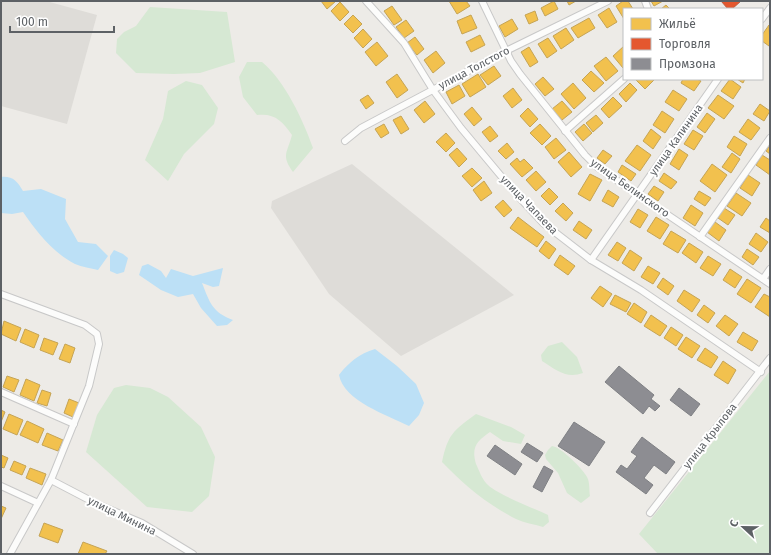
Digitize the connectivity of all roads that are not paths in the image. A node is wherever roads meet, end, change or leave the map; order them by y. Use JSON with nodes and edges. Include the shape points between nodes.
{"nodes":[{"id":1,"x":366,"y":1,"type":"edge"},
{"id":2,"x":482,"y":1,"type":"edge"},
{"id":3,"x":608,"y":1,"type":"edge"},
{"id":4,"x":770,"y":8,"type":"edge"},
{"id":5,"x":763,"y":18,"type":"edge"},
{"id":6,"x":506,"y":51,"type":"junction"},
{"id":7,"x":623,"y":80,"type":"edge"},
{"id":8,"x":717,"y":80,"type":"edge"},
{"id":9,"x":433,"y":90,"type":"junction"},
{"id":10,"x":565,"y":131,"type":"junction"},
{"id":11,"x":770,"y":138,"type":"edge"},
{"id":12,"x":345,"y":141,"type":"dead end"},
{"id":13,"x":638,"y":194,"type":"junction"},
{"id":14,"x":700,"y":237,"type":"junction"},
{"id":15,"x":591,"y":260,"type":"junction"},
{"id":16,"x":770,"y":269,"type":"edge"},
{"id":17,"x":763,"y":279,"type":"junction"},
{"id":18,"x":770,"y":284,"type":"edge"},
{"id":19,"x":1,"y":294,"type":"edge"},
{"id":20,"x":770,"y":358,"type":"edge"},
{"id":21,"x":761,"y":372,"type":"junction"},
{"id":22,"x":1,"y":392,"type":"edge"},
{"id":23,"x":74,"y":424,"type":"junction"},
{"id":24,"x":51,"y":480,"type":"junction"},
{"id":25,"x":1,"y":486,"type":"edge"},
{"id":26,"x":38,"y":503,"type":"junction"},
{"id":27,"x":650,"y":513,"type":"dead end"},
{"id":28,"x":10,"y":554,"type":"edge"},
{"id":29,"x":193,"y":554,"type":"edge"}],
"edges":[{"from":1,"to":9,"type":"street","name":"улица Чапаева","via":[[404,43]]},
{"from":2,"to":6,"type":"street","name":"улица Белинского"},
{"from":3,"to":6,"type":"street","name":"улица Толстого"},
{"from":4,"to":5,"type":"street"},
{"from":6,"to":9,"type":"street","name":"улица Толстого"},
{"from":6,"to":10,"type":"street","name":"улица Белинского","via":[[520,74]]},
{"from":7,"to":10,"type":"street"},
{"from":8,"to":13,"type":"street","name":"улица Калинина"},
{"from":9,"to":12,"type":"street","name":"улица Толстого","via":[[360,128]]},
{"from":9,"to":15,"type":"street","name":"улица Чапаева","via":[[516,194],[543,223]]},
{"from":10,"to":13,"type":"street","name":"улица Белинского","via":[[597,167]]},
{"from":11,"to":14,"type":"street"},
{"from":13,"to":14,"type":"street","name":"улица Белинского"},
{"from":13,"to":15,"type":"street","name":"улица Калинина"},
{"from":14,"to":17,"type":"street","name":"улица Белинского"},
{"from":15,"to":21,"type":"street","name":"улица Чапаева","via":[[641,290]]},
{"from":16,"to":17,"type":"street"},
{"from":17,"to":18,"type":"street","name":"улица Белинского"},
{"from":19,"to":23,"type":"street","via":[[84,325],[97,334],[99,344],[96,362]]},
{"from":20,"to":21,"type":"street","name":"улица Крылова"},
{"from":21,"to":27,"type":"street","name":"улица Крылова"},
{"from":22,"to":23,"type":"street"},
{"from":23,"to":24,"type":"street"},
{"from":24,"to":26,"type":"street"},
{"from":24,"to":29,"type":"street","name":"улица Минина","via":[[97,504],[142,523]]},
{"from":25,"to":26,"type":"street"},
{"from":26,"to":28,"type":"street"}]}
